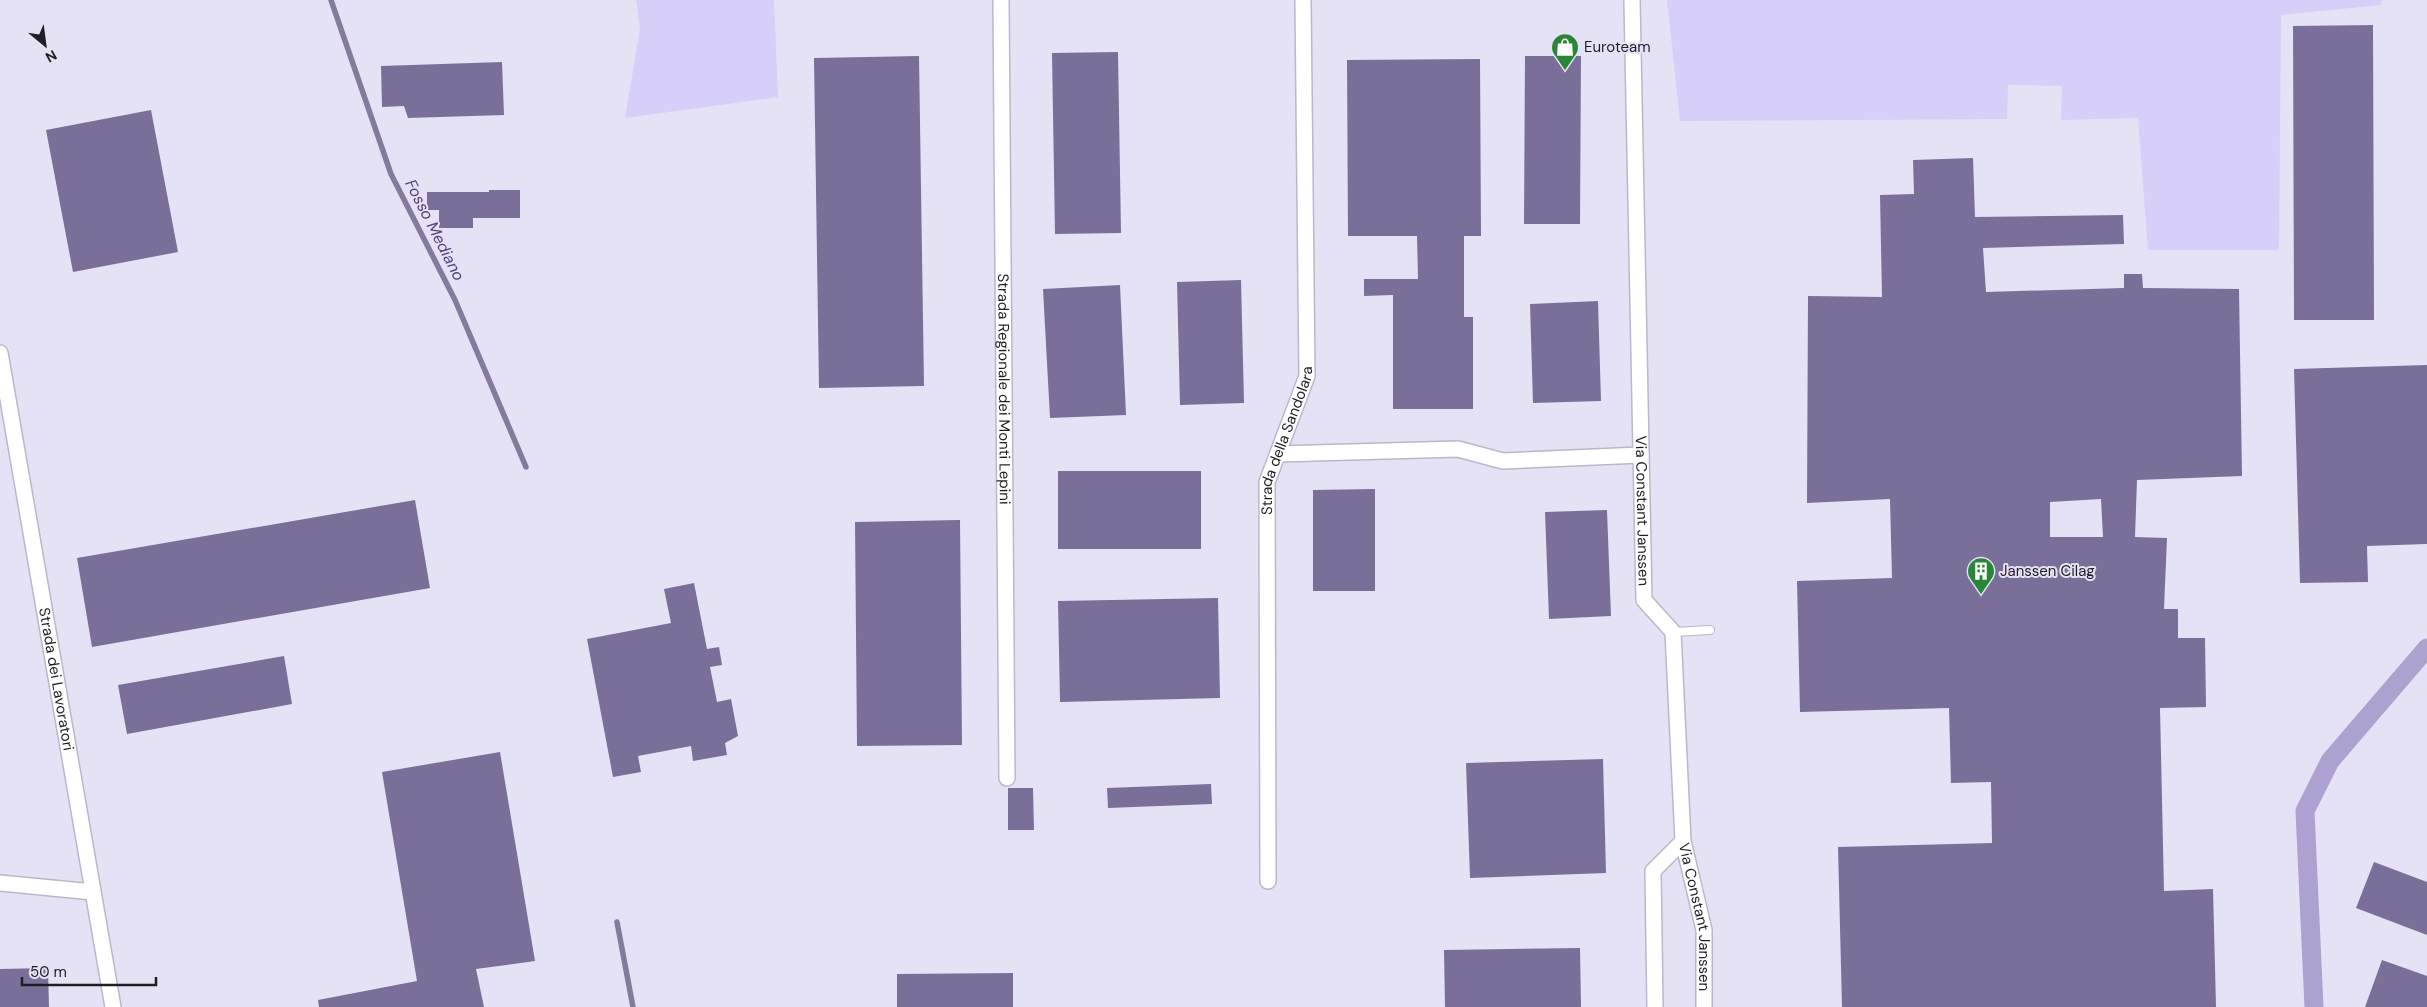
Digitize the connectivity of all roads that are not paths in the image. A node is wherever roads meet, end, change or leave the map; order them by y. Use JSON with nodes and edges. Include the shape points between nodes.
{"nodes":[{"id":1,"x":1000,"y":0,"type":"edge"},
{"id":2,"x":1303,"y":0,"type":"edge"},
{"id":3,"x":1632,"y":0,"type":"edge"},
{"id":4,"x":0,"y":353,"type":"edge"},
{"id":5,"x":1278,"y":454,"type":"junction"},
{"id":6,"x":1641,"y":455,"type":"junction"},
{"id":7,"x":1710,"y":630,"type":"dead end"},
{"id":8,"x":1673,"y":632,"type":"junction"},
{"id":9,"x":1007,"y":778,"type":"dead end"},
{"id":10,"x":1683,"y":841,"type":"junction"},
{"id":11,"x":1268,"y":881,"type":"dead end"},
{"id":12,"x":0,"y":883,"type":"edge"},
{"id":13,"x":92,"y":892,"type":"junction"},
{"id":14,"x":113,"y":1007,"type":"edge"},
{"id":15,"x":1655,"y":1007,"type":"edge"},
{"id":16,"x":1704,"y":1007,"type":"edge"}],
"edges":[{"from":1,"to":9,"type":"street","name":"Strada Regionale dei Monti Lepini"},
{"from":2,"to":5,"type":"street","name":"Strada della Sandolara","via":[[1307,376]]},
{"from":3,"to":6,"type":"street","name":"Via Constant Janssen"},
{"from":4,"to":13,"type":"street","name":"Strada dei Lavoratori"},
{"from":5,"to":6,"type":"street","via":[[1458,450],[1503,462]]},
{"from":5,"to":11,"type":"street","name":"Strada della Sandolara","via":[[1267,482]]},
{"from":6,"to":8,"type":"street","name":"Via Constant Janssen","via":[[1644,600]]},
{"from":7,"to":8,"type":"lane"},
{"from":8,"to":10,"type":"street","name":"Via Constant Janssen"},
{"from":10,"to":15,"type":"street","via":[[1653,871]]},
{"from":10,"to":16,"type":"street","name":"Via Constant Janssen","via":[[1704,930]]},
{"from":12,"to":13,"type":"street"},
{"from":13,"to":14,"type":"street","name":"Strada dei Lavoratori"}]}
